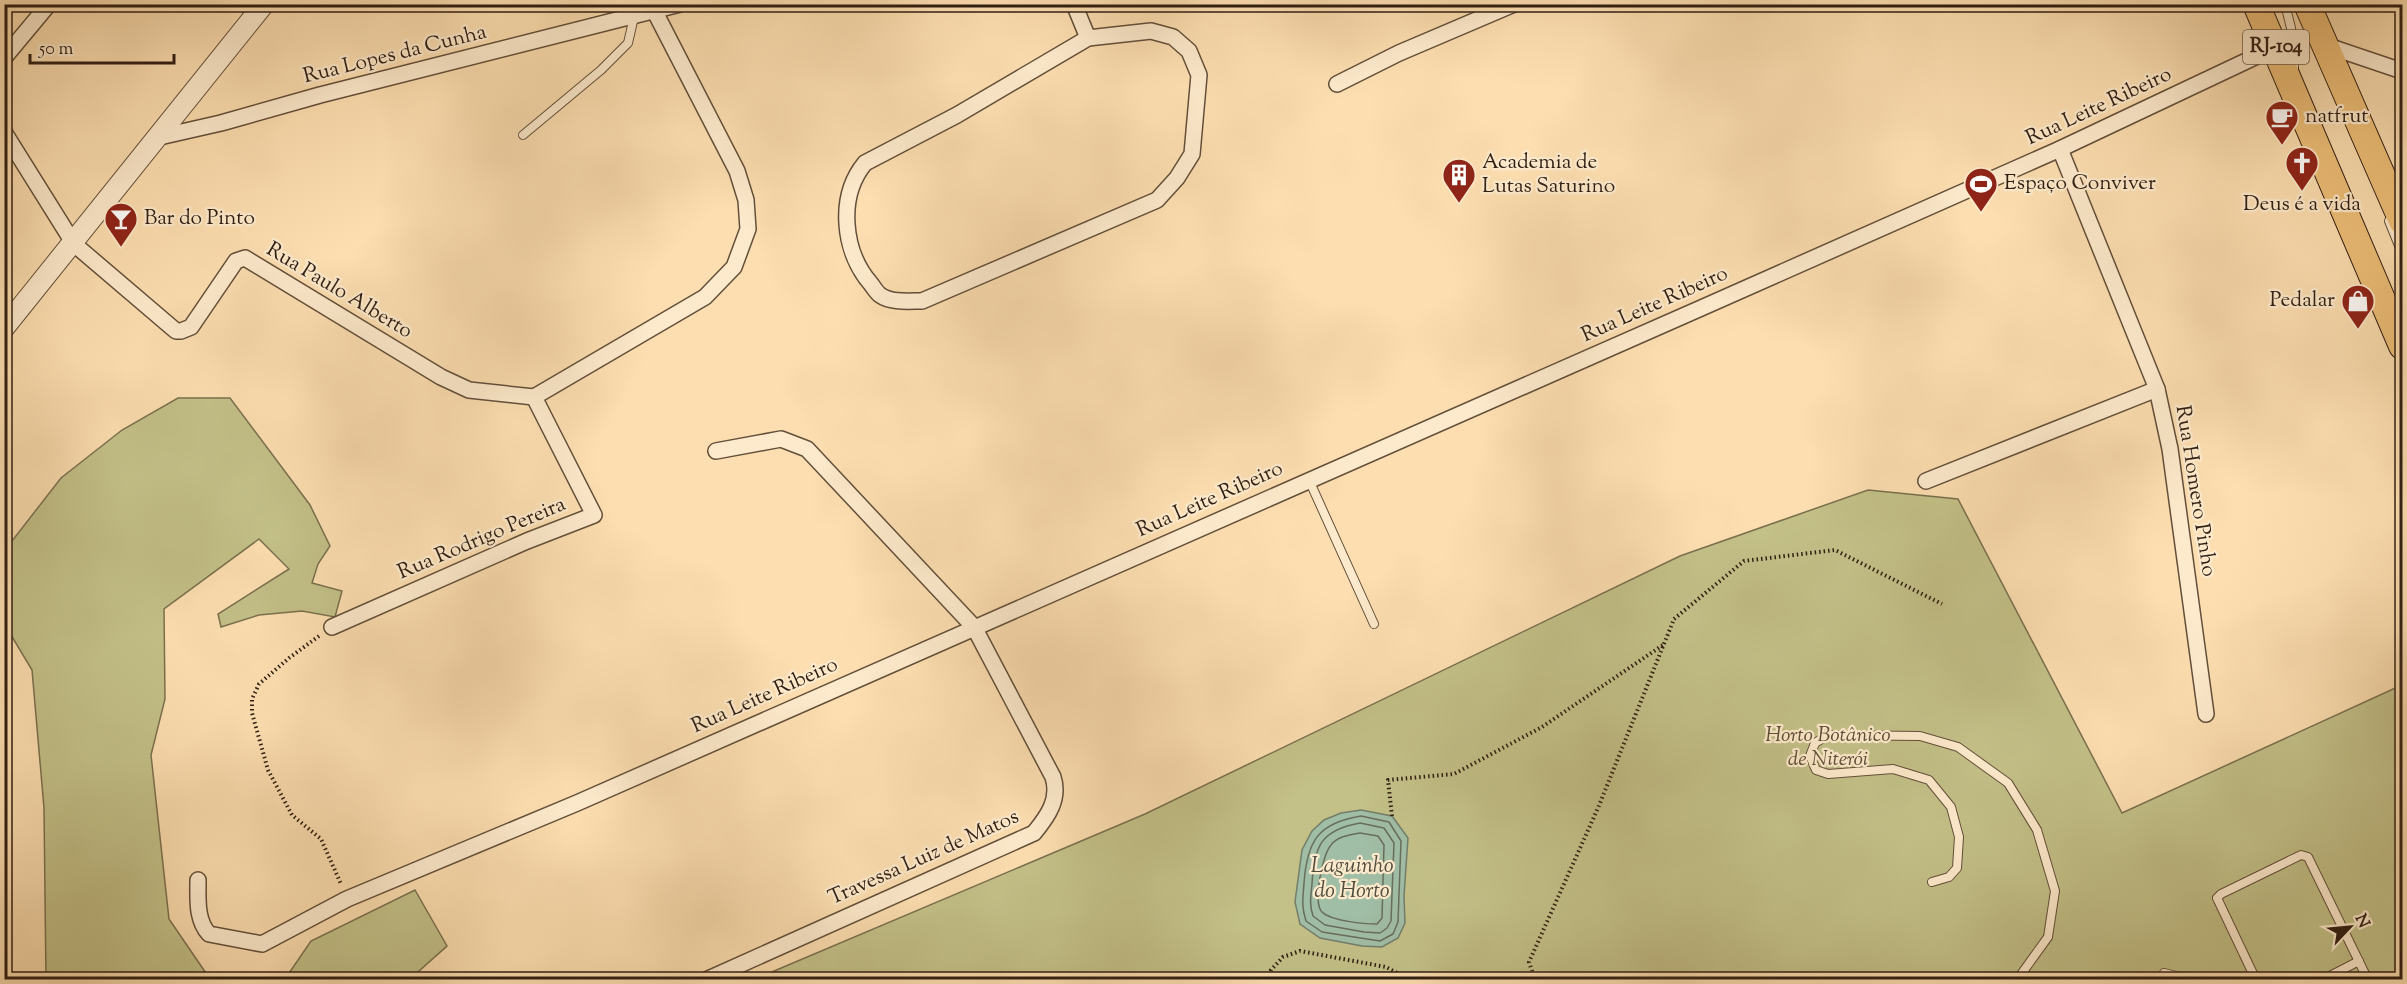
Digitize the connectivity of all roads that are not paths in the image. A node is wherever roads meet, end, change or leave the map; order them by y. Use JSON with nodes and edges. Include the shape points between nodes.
{"nodes":[{"id":1,"x":49,"y":4,"type":"edge"},
{"id":2,"x":264,"y":4,"type":"edge"},
{"id":3,"x":680,"y":4,"type":"edge"},
{"id":4,"x":1074,"y":4,"type":"edge"},
{"id":5,"x":1514,"y":4,"type":"edge"},
{"id":6,"x":2256,"y":4,"type":"edge"},
{"id":7,"x":2285,"y":4,"type":"edge"},
{"id":8,"x":2307,"y":4,"type":"edge"},
{"id":9,"x":655,"y":12,"type":"junction"},
{"id":10,"x":634,"y":17,"type":"junction"},
{"id":11,"x":1088,"y":38,"type":"junction"},
{"id":12,"x":2276,"y":47,"type":"junction"},
{"id":13,"x":2323,"y":52,"type":"junction"},
{"id":14,"x":4,"y":58,"type":"edge"},
{"id":15,"x":2403,"y":71,"type":"edge"},
{"id":16,"x":1337,"y":84,"type":"dead end"},
{"id":17,"x":2295,"y":91,"type":"junction"},
{"id":18,"x":4,"y":132,"type":"edge"},
{"id":19,"x":523,"y":135,"type":"dead end"},
{"id":20,"x":156,"y":138,"type":"junction"},
{"id":21,"x":2061,"y":149,"type":"junction"},
{"id":22,"x":2393,"y":216,"type":"edge"},
{"id":23,"x":74,"y":244,"type":"junction"},
{"id":24,"x":2403,"y":253,"type":"edge"},
{"id":25,"x":4,"y":328,"type":"edge"},
{"id":26,"x":2403,"y":346,"type":"edge"},
{"id":27,"x":2157,"y":389,"type":"junction"},
{"id":28,"x":534,"y":397,"type":"junction"},
{"id":29,"x":716,"y":451,"type":"dead end"},
{"id":30,"x":1309,"y":480,"type":"junction"},
{"id":31,"x":1926,"y":481,"type":"dead end"},
{"id":32,"x":1374,"y":624,"type":"dead end"},
{"id":33,"x":332,"y":627,"type":"road end"},
{"id":34,"x":974,"y":627,"type":"junction"},
{"id":35,"x":2206,"y":714,"type":"dead end"},
{"id":36,"x":198,"y":880,"type":"dead end"},
{"id":37,"x":1932,"y":882,"type":"dead end"},
{"id":38,"x":2359,"y":962,"type":"junction"},
{"id":39,"x":2164,"y":973,"type":"dead end"},
{"id":40,"x":706,"y":980,"type":"edge"},
{"id":41,"x":2017,"y":980,"type":"edge"},
{"id":42,"x":2193,"y":980,"type":"edge"},
{"id":43,"x":2256,"y":980,"type":"edge"},
{"id":44,"x":2322,"y":980,"type":"edge"},
{"id":45,"x":2368,"y":980,"type":"edge"}],
"edges":[{"from":1,"to":14,"type":"street"},
{"from":2,"to":20,"type":"street"},
{"from":3,"to":9,"type":"street","name":"Rua Lopes da Cunha"},
{"from":4,"to":11,"type":"street"},
{"from":5,"to":16,"type":"street"},
{"from":6,"to":12,"type":"highway","number":"RJ-104"},
{"from":7,"to":17,"type":"lane","via":[[2291,28]]},
{"from":8,"to":13,"type":"highway","number":"RJ-104"},
{"from":9,"to":10,"type":"street","name":"Rua Lopes da Cunha"},
{"from":9,"to":28,"type":"street","via":[[736,171],[746,200],[748,229],[734,267],[705,297]]},
{"from":10,"to":19,"type":"lane","via":[[628,43]]},
{"from":10,"to":20,"type":"street","name":"Rua Lopes da Cunha"},
{"from":11,"to":11,"type":"street","via":[[957,115],[873,156],[857,172],[846,212],[847,226],[861,272],[881,296],[922,301],[1157,200],[1177,178],[1192,154],[1199,75],[1189,51],[1173,37],[1151,31]]},
{"from":12,"to":17,"type":"highway","number":"RJ-104"},
{"from":12,"to":21,"type":"street","name":"Rua Leite Ribeiro"},
{"from":13,"to":15,"type":"street"},
{"from":13,"to":22,"type":"highway","number":"RJ-104"},
{"from":17,"to":26,"type":"highway","number":"RJ-104"},
{"from":18,"to":23,"type":"street"},
{"from":20,"to":23,"type":"street"},
{"from":21,"to":27,"type":"street","name":"Rua Homero Pinho"},
{"from":21,"to":30,"type":"street","name":"Rua Leite Ribeiro"},
{"from":22,"to":24,"type":"lane"},
{"from":23,"to":25,"type":"street"},
{"from":23,"to":28,"type":"street","name":"Rua Paulo Alberto","via":[[176,331],[190,327],[236,261],[245,258],[441,377],[469,390]]},
{"from":27,"to":31,"type":"street"},
{"from":27,"to":35,"type":"street","name":"Rua Homero Pinho","via":[[2170,449]]},
{"from":28,"to":33,"type":"street","name":"Rua Rodrigo Pereira","via":[[594,515]]},
{"from":29,"to":34,"type":"street","name":"Travessa Luiz de Matos","via":[[781,439],[807,449]]},
{"from":30,"to":32,"type":"lane"},
{"from":30,"to":34,"type":"street","name":"Rua Leite Ribeiro"},
{"from":34,"to":36,"type":"street","name":"Rua Leite Ribeiro","via":[[577,803],[347,899],[262,944],[209,934],[203,928],[197,900]]},
{"from":34,"to":40,"type":"street","name":"Travessa Luiz de Matos","via":[[1053,777],[1055,797],[1048,816],[1034,832]]},
{"from":37,"to":41,"type":"lane","via":[[1949,876],[1957,868],[1959,837],[1951,807],[1929,780],[1893,769],[1828,774],[1816,770],[1810,756],[1815,743],[1828,735],[1920,736],[1958,747],[2008,783],[2037,830],[2055,891],[2048,937]]},
{"from":38,"to":43,"type":"lane","via":[[2308,857],[2301,855],[2217,898]]},
{"from":38,"to":44,"type":"lane"},
{"from":38,"to":45,"type":"lane"},
{"from":39,"to":42,"type":"lane"}]}
